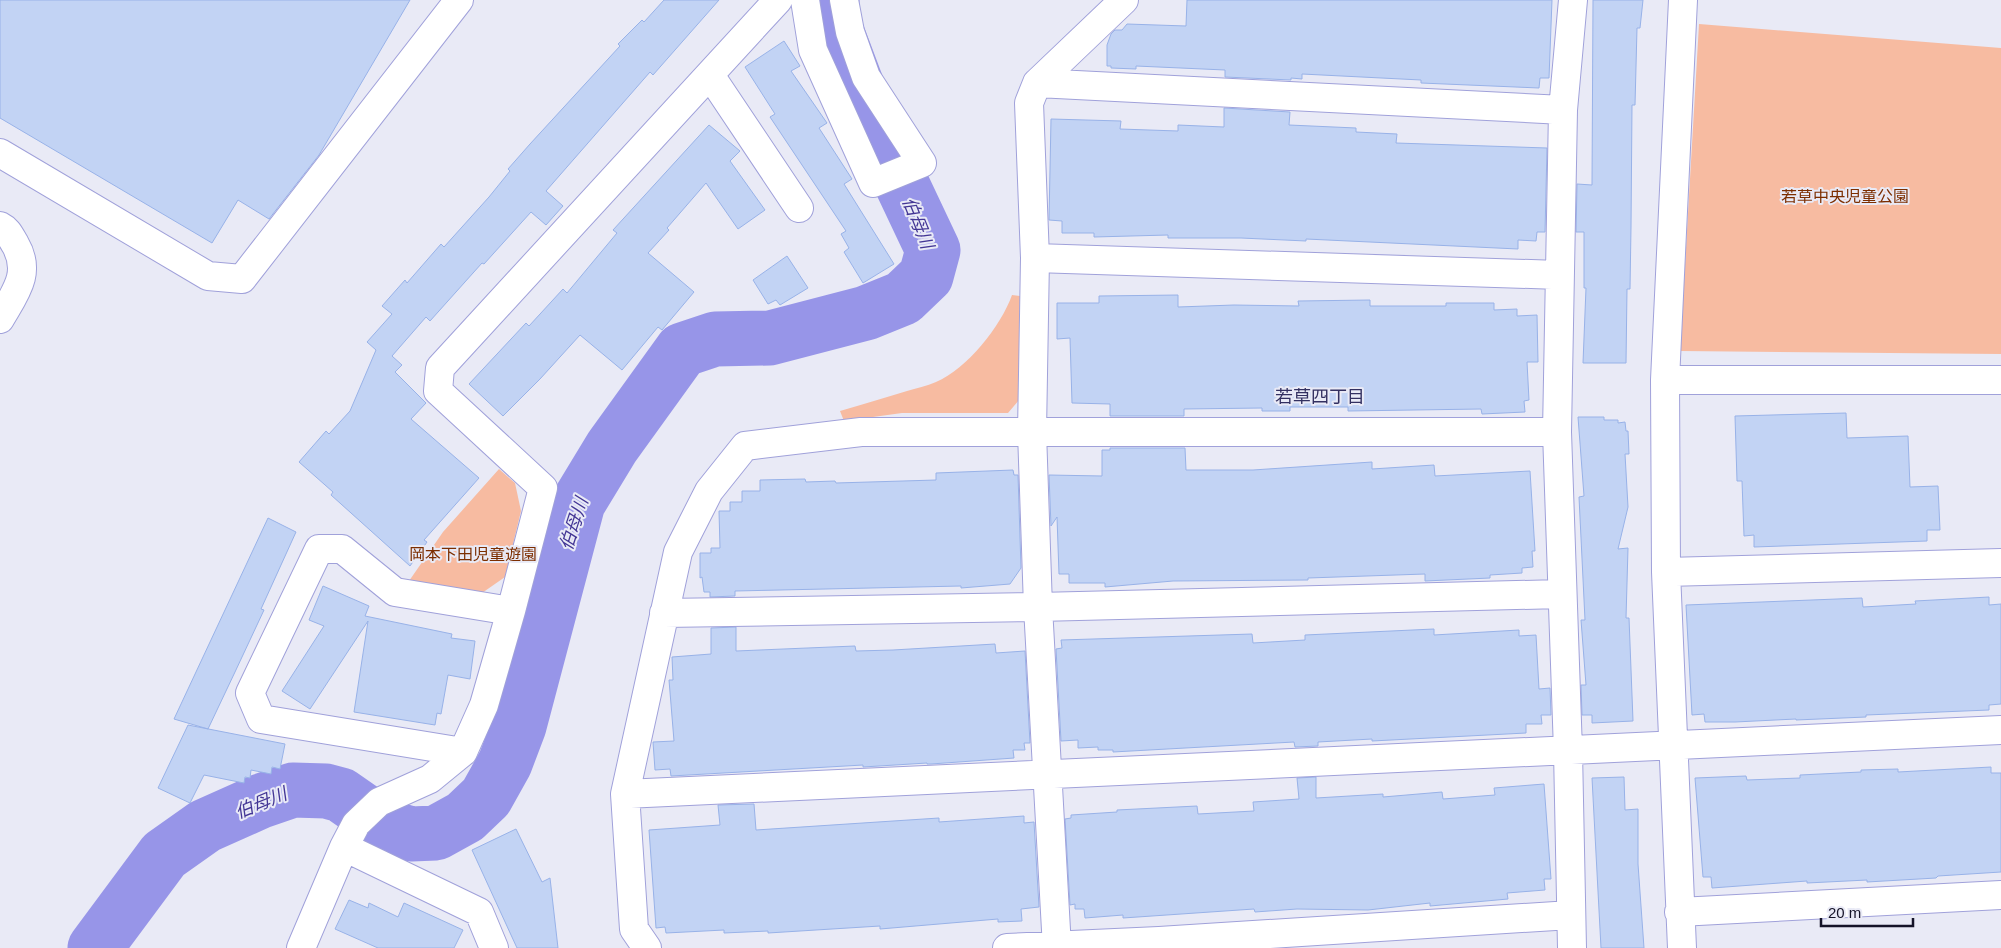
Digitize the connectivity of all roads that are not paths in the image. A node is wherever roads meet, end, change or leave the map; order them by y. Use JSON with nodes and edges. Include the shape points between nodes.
{"nodes":[{"id":1,"x":459,"y":0,"type":"edge"},
{"id":2,"x":778,"y":0,"type":"edge"},
{"id":3,"x":805,"y":0,"type":"edge"},
{"id":4,"x":844,"y":0,"type":"edge"},
{"id":5,"x":1124,"y":0,"type":"edge"},
{"id":6,"x":1573,"y":0,"type":"edge"},
{"id":7,"x":1683,"y":0,"type":"edge"},
{"id":8,"x":710,"y":75,"type":"junction"},
{"id":9,"x":1037,"y":83,"type":"junction"},
{"id":10,"x":1563,"y":110,"type":"junction"},
{"id":11,"x":0,"y":152,"type":"edge"},
{"id":12,"x":799,"y":208,"type":"dead end"},
{"id":13,"x":0,"y":226,"type":"edge"},
{"id":14,"x":1035,"y":258,"type":"junction"},
{"id":15,"x":1559,"y":275,"type":"junction"},
{"id":16,"x":0,"y":319,"type":"edge"},
{"id":17,"x":1664,"y":380,"type":"junction"},
{"id":18,"x":2001,"y":380,"type":"edge"},
{"id":19,"x":1032,"y":432,"type":"junction"},
{"id":20,"x":1557,"y":432,"type":"junction"},
{"id":21,"x":2001,"y":563,"type":"edge"},
{"id":22,"x":1666,"y":572,"type":"junction"},
{"id":23,"x":1561,"y":594,"type":"junction"},
{"id":24,"x":1038,"y":607,"type":"junction"},
{"id":25,"x":511,"y":611,"type":"junction"},
{"id":26,"x":664,"y":613,"type":"junction"},
{"id":27,"x":2001,"y":730,"type":"edge"},
{"id":28,"x":1673,"y":744,"type":"junction"},
{"id":29,"x":1568,"y":751,"type":"junction"},
{"id":30,"x":463,"y":752,"type":"junction"},
{"id":31,"x":1047,"y":775,"type":"junction"},
{"id":32,"x":624,"y":794,"type":"junction"},
{"id":33,"x":350,"y":836,"type":"junction"},
{"id":34,"x":2001,"y":895,"type":"edge"},
{"id":35,"x":1679,"y":912,"type":"junction"},
{"id":36,"x":1571,"y":915,"type":"junction"},
{"id":37,"x":1057,"y":947,"type":"edge"},
{"id":38,"x":301,"y":948,"type":"edge"},
{"id":39,"x":494,"y":948,"type":"edge"},
{"id":40,"x":647,"y":948,"type":"edge"},
{"id":41,"x":1006,"y":948,"type":"edge"},
{"id":42,"x":1572,"y":948,"type":"edge"},
{"id":43,"x":1682,"y":948,"type":"edge"}],
"edges":[{"from":1,"to":11,"type":"street","via":[[242,279],[208,276]]},
{"from":2,"to":8,"type":"street"},
{"from":3,"to":4,"type":"street","via":[[813,50],[873,183],[922,163],[866,77],[850,32]]},
{"from":5,"to":9,"type":"street"},
{"from":6,"to":10,"type":"street"},
{"from":7,"to":17,"type":"street"},
{"from":8,"to":12,"type":"street"},
{"from":8,"to":25,"type":"street","via":[[440,368],[438,391],[543,488]]},
{"from":9,"to":10,"type":"street"},
{"from":9,"to":14,"type":"street","via":[[1029,103]]},
{"from":10,"to":15,"type":"street"},
{"from":13,"to":16,"type":"street","via":[[22,256],[21,283]]},
{"from":14,"to":15,"type":"street"},
{"from":14,"to":19,"type":"street"},
{"from":15,"to":20,"type":"street"},
{"from":17,"to":18,"type":"street"},
{"from":17,"to":22,"type":"street"},
{"from":19,"to":20,"type":"street"},
{"from":19,"to":24,"type":"street"},
{"from":19,"to":26,"type":"street","via":[[861,432],[745,446],[709,491],[678,552]]},
{"from":20,"to":23,"type":"street"},
{"from":21,"to":22,"type":"street"},
{"from":22,"to":28,"type":"street"},
{"from":23,"to":24,"type":"street"},
{"from":23,"to":29,"type":"street"},
{"from":24,"to":26,"type":"street"},
{"from":24,"to":31,"type":"street"},
{"from":25,"to":30,"type":"street","via":[[484,705]]},
{"from":25,"to":30,"type":"street","via":[[395,592],[342,549],[319,549],[250,693],[261,719]]},
{"from":26,"to":32,"type":"street"},
{"from":27,"to":28,"type":"street"},
{"from":28,"to":29,"type":"street"},
{"from":28,"to":35,"type":"street"},
{"from":29,"to":31,"type":"street"},
{"from":29,"to":36,"type":"street"},
{"from":30,"to":33,"type":"street","via":[[430,779],[379,802]]},
{"from":31,"to":32,"type":"street"},
{"from":31,"to":37,"type":"street"},
{"from":32,"to":40,"type":"street","via":[[634,929]]},
{"from":33,"to":38,"type":"street"},
{"from":33,"to":39,"type":"street","via":[[479,912]]},
{"from":34,"to":35,"type":"street"},
{"from":35,"to":43,"type":"street"},
{"from":36,"to":37,"type":"street"},
{"from":36,"to":42,"type":"street"},
{"from":37,"to":41,"type":"street"}]}
